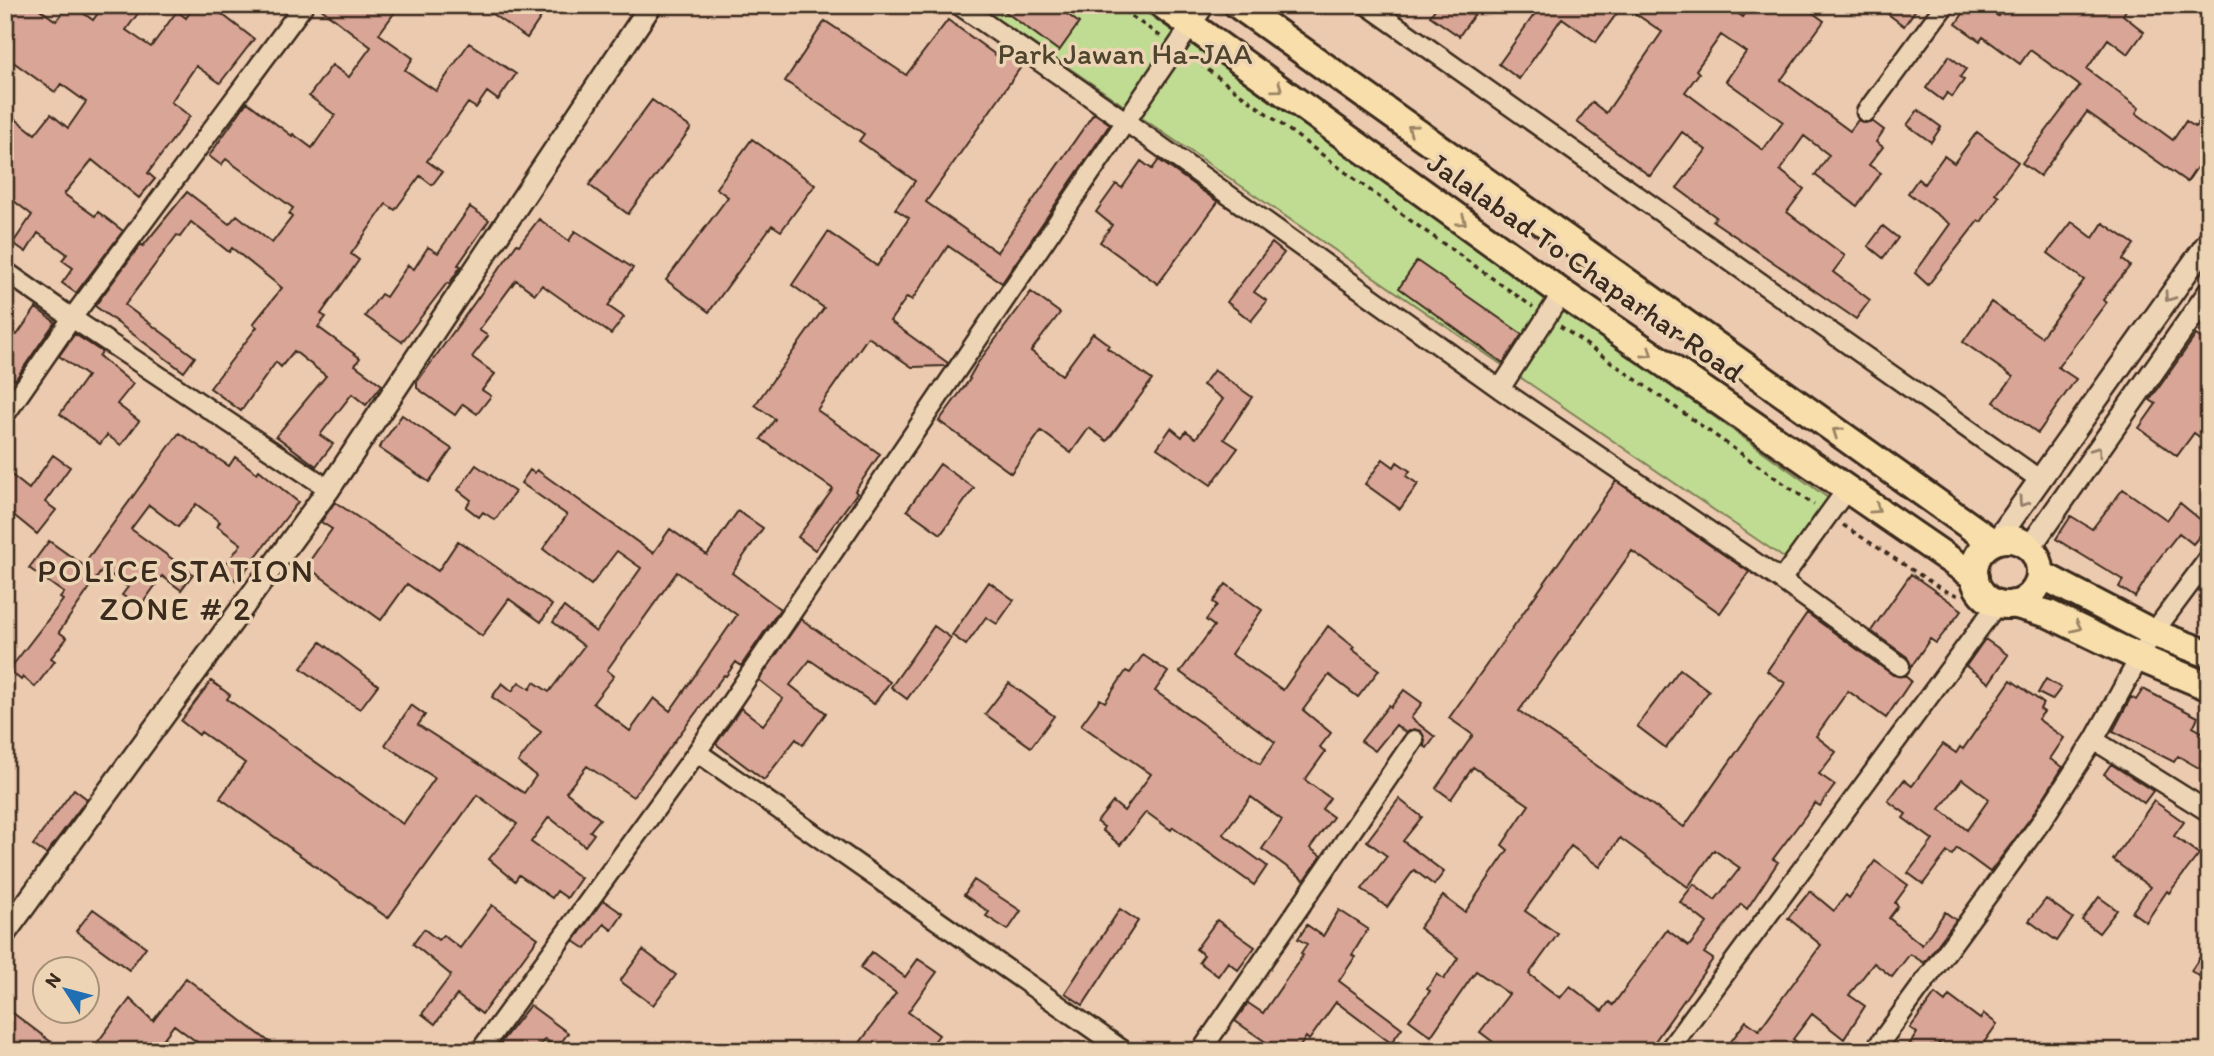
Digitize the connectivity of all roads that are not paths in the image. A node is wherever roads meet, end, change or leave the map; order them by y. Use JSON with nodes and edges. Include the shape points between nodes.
{"nodes":[{"id":1,"x":304,"y":5,"type":"edge"},
{"id":2,"x":651,"y":5,"type":"edge"},
{"id":3,"x":959,"y":5,"type":"edge"},
{"id":4,"x":1163,"y":5,"type":"edge"},
{"id":5,"x":1238,"y":5,"type":"edge"},
{"id":6,"x":1367,"y":5,"type":"edge"},
{"id":7,"x":1945,"y":5,"type":"edge"},
{"id":8,"x":1199,"y":15,"type":"edge"},
{"id":9,"x":1866,"y":112,"type":"dead end"},
{"id":10,"x":1125,"y":121,"type":"junction"},
{"id":11,"x":2209,"y":241,"type":"edge"},
{"id":12,"x":5,"y":271,"type":"edge"},
{"id":13,"x":2209,"y":292,"type":"edge"},
{"id":14,"x":1562,"y":293,"type":"junction"},
{"id":15,"x":72,"y":318,"type":"junction"},
{"id":16,"x":1500,"y":389,"type":"junction"},
{"id":17,"x":5,"y":415,"type":"edge"},
{"id":18,"x":2039,"y":479,"type":"junction"},
{"id":19,"x":329,"y":489,"type":"junction"},
{"id":20,"x":1847,"y":489,"type":"junction"},
{"id":21,"x":1995,"y":541,"type":"junction"},
{"id":22,"x":2030,"y":547,"type":"junction"},
{"id":23,"x":2209,"y":558,"type":"edge"},
{"id":24,"x":2040,"y":574,"type":"junction"},
{"id":25,"x":1975,"y":577,"type":"junction"},
{"id":26,"x":1781,"y":580,"type":"junction"},
{"id":27,"x":2005,"y":604,"type":"junction"},
{"id":28,"x":2153,"y":633,"type":"junction"},
{"id":29,"x":2209,"y":654,"type":"edge"},
{"id":30,"x":2140,"y":658,"type":"junction"},
{"id":31,"x":1900,"y":667,"type":"dead end"},
{"id":32,"x":2209,"y":687,"type":"edge"},
{"id":33,"x":1414,"y":740,"type":"dead end"},
{"id":34,"x":2094,"y":740,"type":"junction"},
{"id":35,"x":697,"y":752,"type":"junction"},
{"id":36,"x":2209,"y":812,"type":"edge"},
{"id":37,"x":5,"y":933,"type":"edge"},
{"id":38,"x":480,"y":1051,"type":"edge"},
{"id":39,"x":1124,"y":1051,"type":"edge"},
{"id":40,"x":1201,"y":1051,"type":"edge"},
{"id":41,"x":1668,"y":1051,"type":"edge"},
{"id":42,"x":1874,"y":1051,"type":"edge"}],
"edges":[{"from":1,"to":15,"type":"street"},
{"from":2,"to":19,"type":"street"},
{"from":3,"to":10,"type":"street"},
{"from":4,"to":8,"type":"main road","name":"Jalalabad To Chaparhar Road"},
{"from":21,"to":5,"type":"main road","name":"Jalalabad To Chaparhar Road","one_way":true},
{"from":6,"to":18,"type":"street"},
{"from":7,"to":9,"type":"street"},
{"from":8,"to":10,"type":"street"},
{"from":8,"to":14,"type":"main road","name":"Jalalabad To Chaparhar Road","one_way":true},
{"from":10,"to":16,"type":"street"},
{"from":10,"to":35,"type":"street"},
{"from":11,"to":18,"type":"street","one_way":true},
{"from":12,"to":15,"type":"street"},
{"from":22,"to":13,"type":"street","one_way":true},
{"from":14,"to":16,"type":"street"},
{"from":14,"to":20,"type":"main road","name":"Jalalabad To Chaparhar Road","one_way":true},
{"from":15,"to":17,"type":"street"},
{"from":15,"to":19,"type":"street"},
{"from":16,"to":26,"type":"street"},
{"from":18,"to":21,"type":"street","one_way":true},
{"from":19,"to":37,"type":"street"},
{"from":20,"to":25,"type":"main road","name":"Jalalabad To Chaparhar Road","one_way":true},
{"from":20,"to":26,"type":"street"},
{"from":21,"to":22,"type":"main road","via":[[2017,540]]},
{"from":21,"to":25,"type":"main road","via":[[1978,555]]},
{"from":22,"to":24,"type":"main road"},
{"from":23,"to":28,"type":"street"},
{"from":24,"to":27,"type":"main road","via":[[2026,599]]},
{"from":24,"to":28,"type":"main road"},
{"from":25,"to":27,"type":"main road","via":[[1985,596]]},
{"from":26,"to":31,"type":"street"},
{"from":27,"to":30,"type":"main road","one_way":true,"via":[[2049,614]]},
{"from":27,"to":41,"type":"street"},
{"from":28,"to":29,"type":"main road"},
{"from":28,"to":30,"type":"street"},
{"from":30,"to":32,"type":"main road"},
{"from":30,"to":34,"type":"street"},
{"from":33,"to":40,"type":"street"},
{"from":34,"to":36,"type":"street"},
{"from":34,"to":42,"type":"street","via":[[2041,822]]},
{"from":35,"to":38,"type":"street"},
{"from":35,"to":39,"type":"street"}]}
